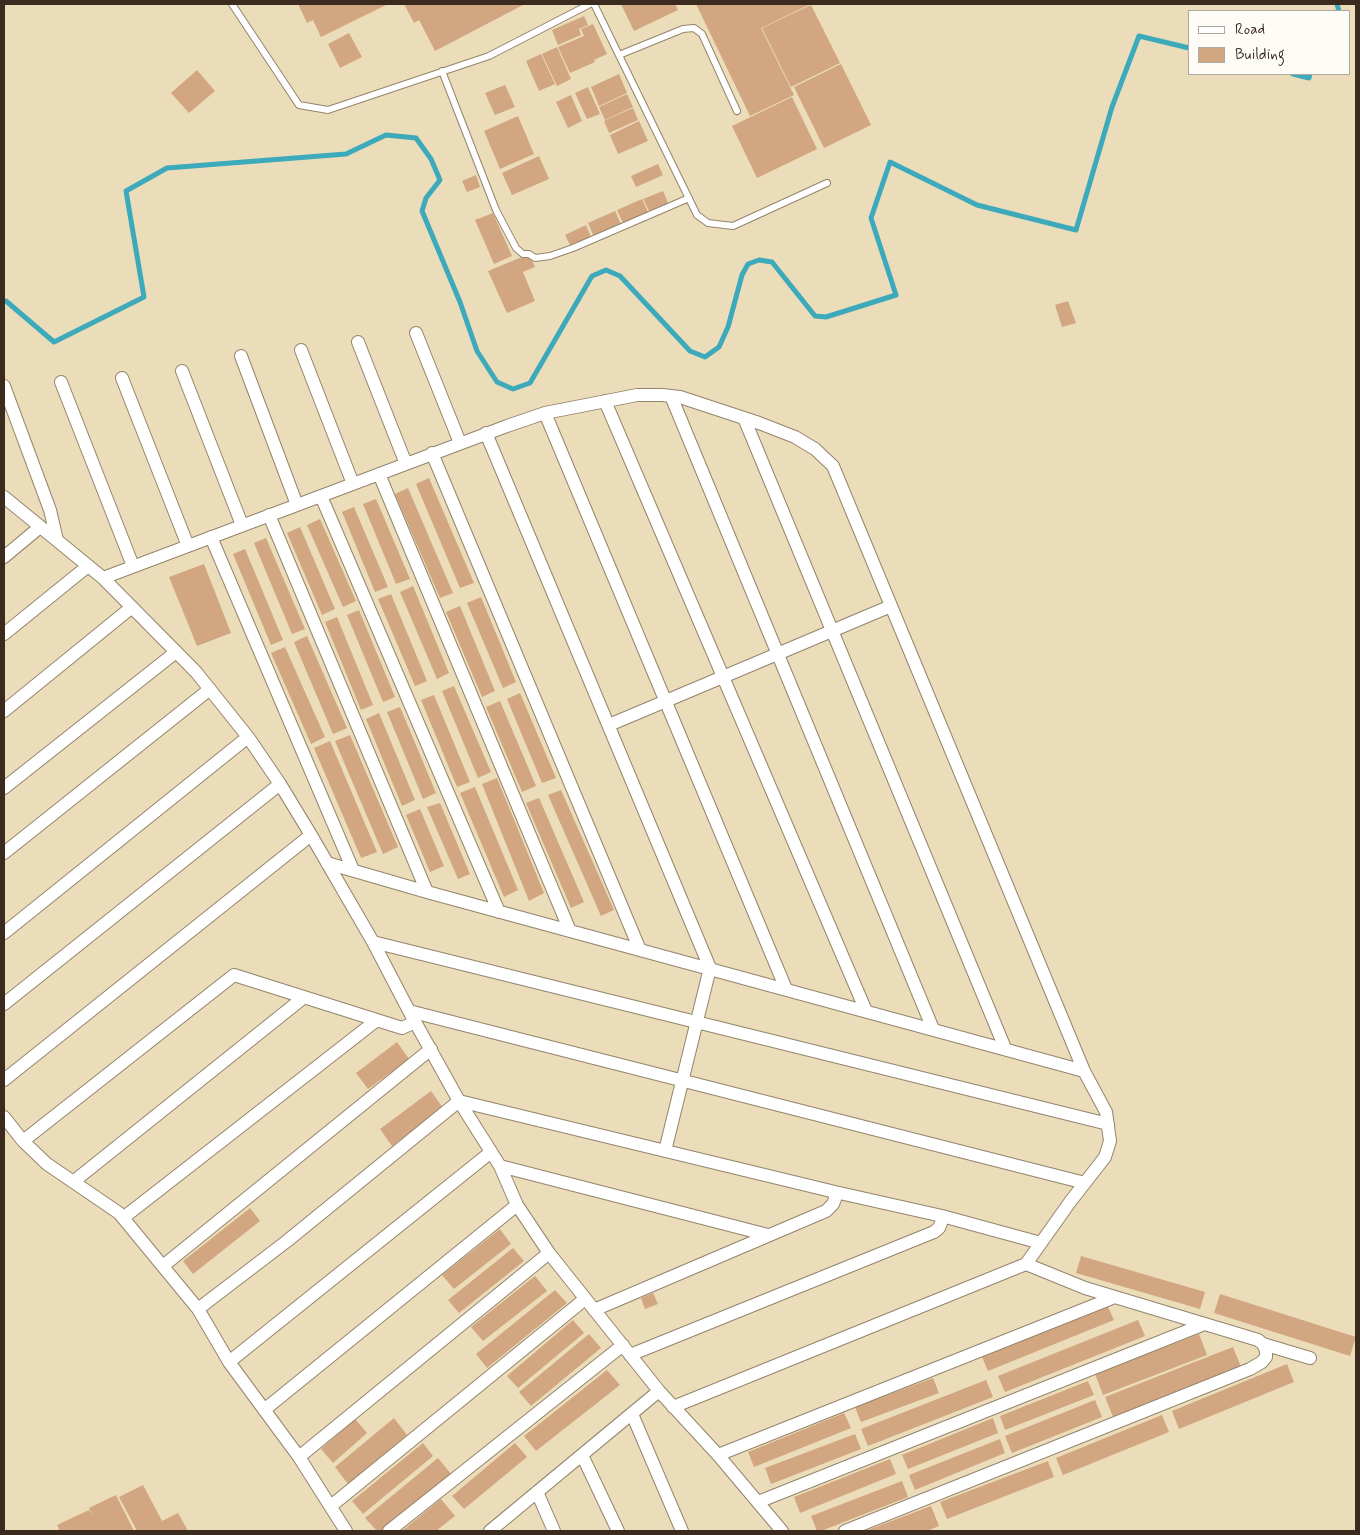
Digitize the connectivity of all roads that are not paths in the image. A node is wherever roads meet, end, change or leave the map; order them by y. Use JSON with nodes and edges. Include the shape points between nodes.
{"nodes":[{"id":1,"x":232,"y":4,"type":"edge"},
{"id":2,"x":590,"y":4,"type":"edge"},
{"id":3,"x":594,"y":4,"type":"edge"},
{"id":4,"x":619,"y":55,"type":"junction"},
{"id":5,"x":442,"y":71,"type":"junction"},
{"id":6,"x":737,"y":111,"type":"dead end"},
{"id":7,"x":827,"y":183,"type":"dead end"},
{"id":8,"x":689,"y":198,"type":"junction"},
{"id":9,"x":416,"y":333,"type":"dead end"},
{"id":10,"x":358,"y":342,"type":"dead end"},
{"id":11,"x":301,"y":350,"type":"dead end"},
{"id":12,"x":241,"y":356,"type":"dead end"},
{"id":13,"x":182,"y":371,"type":"dead end"},
{"id":14,"x":122,"y":378,"type":"dead end"},
{"id":15,"x":61,"y":382,"type":"dead end"},
{"id":16,"x":4,"y":386,"type":"edge"},
{"id":17,"x":671,"y":396,"type":"junction"},
{"id":18,"x":605,"y":401,"type":"junction"},
{"id":19,"x":545,"y":413,"type":"junction"},
{"id":20,"x":744,"y":418,"type":"junction"},
{"id":21,"x":486,"y":433,"type":"junction"},
{"id":22,"x":460,"y":443,"type":"junction"},
{"id":23,"x":432,"y":454,"type":"junction"},
{"id":24,"x":406,"y":464,"type":"junction"},
{"id":25,"x":379,"y":474,"type":"junction"},
{"id":26,"x":353,"y":484,"type":"junction"},
{"id":27,"x":321,"y":496,"type":"junction"},
{"id":28,"x":4,"y":498,"type":"edge"},
{"id":29,"x":297,"y":505,"type":"junction"},
{"id":30,"x":269,"y":515,"type":"junction"},
{"id":31,"x":242,"y":525,"type":"junction"},
{"id":32,"x":40,"y":527,"type":"junction"},
{"id":33,"x":211,"y":537,"type":"junction"},
{"id":34,"x":57,"y":540,"type":"junction"},
{"id":35,"x":188,"y":546,"type":"junction"},
{"id":36,"x":4,"y":558,"type":"edge"},
{"id":37,"x":88,"y":566,"type":"junction"},
{"id":38,"x":133,"y":566,"type":"junction"},
{"id":39,"x":103,"y":578,"type":"junction"},
{"id":40,"x":891,"y":606,"type":"junction"},
{"id":41,"x":132,"y":607,"type":"junction"},
{"id":42,"x":832,"y":631,"type":"junction"},
{"id":43,"x":4,"y":634,"type":"edge"},
{"id":44,"x":176,"y":652,"type":"junction"},
{"id":45,"x":778,"y":654,"type":"junction"},
{"id":46,"x":723,"y":677,"type":"junction"},
{"id":47,"x":210,"y":689,"type":"junction"},
{"id":48,"x":666,"y":701,"type":"junction"},
{"id":49,"x":4,"y":711,"type":"edge"},
{"id":50,"x":609,"y":725,"type":"junction"},
{"id":51,"x":248,"y":736,"type":"junction"},
{"id":52,"x":280,"y":784,"type":"junction"},
{"id":53,"x":4,"y":788,"type":"edge"},
{"id":54,"x":311,"y":834,"type":"junction"},
{"id":55,"x":4,"y":853,"type":"edge"},
{"id":56,"x":327,"y":863,"type":"junction"},
{"id":57,"x":353,"y":870,"type":"junction"},
{"id":58,"x":427,"y":892,"type":"junction"},
{"id":59,"x":499,"y":912,"type":"junction"},
{"id":60,"x":570,"y":931,"type":"junction"},
{"id":61,"x":4,"y":933,"type":"edge"},
{"id":62,"x":373,"y":942,"type":"junction"},
{"id":63,"x":640,"y":950,"type":"junction"},
{"id":64,"x":710,"y":968,"type":"junction"},
{"id":65,"x":786,"y":989,"type":"junction"},
{"id":66,"x":303,"y":998,"type":"junction"},
{"id":67,"x":4,"y":1004,"type":"edge"},
{"id":68,"x":866,"y":1011,"type":"junction"},
{"id":69,"x":412,"y":1016,"type":"junction"},
{"id":70,"x":377,"y":1020,"type":"junction"},
{"id":71,"x":697,"y":1022,"type":"junction"},
{"id":72,"x":932,"y":1029,"type":"junction"},
{"id":73,"x":1005,"y":1048,"type":"junction"},
{"id":74,"x":431,"y":1050,"type":"junction"},
{"id":75,"x":1084,"y":1071,"type":"junction"},
{"id":76,"x":4,"y":1080,"type":"edge"},
{"id":77,"x":682,"y":1081,"type":"junction"},
{"id":78,"x":459,"y":1101,"type":"junction"},
{"id":79,"x":4,"y":1117,"type":"edge"},
{"id":80,"x":1108,"y":1124,"type":"junction"},
{"id":81,"x":22,"y":1141,"type":"junction"},
{"id":82,"x":665,"y":1151,"type":"junction"},
{"id":83,"x":491,"y":1152,"type":"junction"},
{"id":84,"x":500,"y":1166,"type":"junction"},
{"id":85,"x":73,"y":1182,"type":"junction"},
{"id":86,"x":1085,"y":1183,"type":"junction"},
{"id":87,"x":835,"y":1192,"type":"junction"},
{"id":88,"x":517,"y":1205,"type":"junction"},
{"id":89,"x":942,"y":1216,"type":"junction"},
{"id":90,"x":124,"y":1218,"type":"junction"},
{"id":91,"x":768,"y":1235,"type":"junction"},
{"id":92,"x":1041,"y":1243,"type":"junction"},
{"id":93,"x":549,"y":1253,"type":"junction"},
{"id":94,"x":1026,"y":1264,"type":"junction"},
{"id":95,"x":163,"y":1266,"type":"junction"},
{"id":96,"x":1114,"y":1297,"type":"junction"},
{"id":97,"x":585,"y":1299,"type":"junction"},
{"id":98,"x":198,"y":1309,"type":"junction"},
{"id":99,"x":594,"y":1310,"type":"junction"},
{"id":100,"x":1202,"y":1324,"type":"junction"},
{"id":101,"x":1263,"y":1344,"type":"junction"},
{"id":102,"x":623,"y":1345,"type":"junction"},
{"id":103,"x":630,"y":1355,"type":"junction"},
{"id":104,"x":1310,"y":1358,"type":"dead end"},
{"id":105,"x":229,"y":1362,"type":"junction"},
{"id":106,"x":659,"y":1391,"type":"junction"},
{"id":107,"x":673,"y":1407,"type":"junction"},
{"id":108,"x":264,"y":1410,"type":"junction"},
{"id":109,"x":632,"y":1414,"type":"junction"},
{"id":110,"x":582,"y":1455,"type":"junction"},
{"id":111,"x":718,"y":1455,"type":"junction"},
{"id":112,"x":298,"y":1457,"type":"junction"},
{"id":113,"x":537,"y":1492,"type":"junction"},
{"id":114,"x":758,"y":1502,"type":"junction"},
{"id":115,"x":331,"y":1506,"type":"junction"},
{"id":116,"x":346,"y":1531,"type":"edge"},
{"id":117,"x":389,"y":1531,"type":"edge"},
{"id":118,"x":490,"y":1531,"type":"edge"},
{"id":119,"x":554,"y":1531,"type":"edge"},
{"id":120,"x":618,"y":1531,"type":"edge"},
{"id":121,"x":682,"y":1531,"type":"edge"},
{"id":122,"x":782,"y":1531,"type":"edge"},
{"id":123,"x":845,"y":1531,"type":"edge"}],
"edges":[{"from":1,"to":5,"type":"lane","via":[[299,105],[328,110]]},
{"from":2,"to":5,"type":"lane","via":[[489,56]]},
{"from":3,"to":4,"type":"lane"},
{"from":4,"to":6,"type":"lane","via":[[683,29],[694,28],[702,34]]},
{"from":4,"to":8,"type":"lane"},
{"from":5,"to":8,"type":"lane","via":[[496,210],[516,248],[523,254],[534,258],[550,256]]},
{"from":7,"to":8,"type":"lane","via":[[733,226],[708,223],[697,215]]},
{"from":9,"to":22,"type":"street"},
{"from":10,"to":24,"type":"street"},
{"from":11,"to":26,"type":"street"},
{"from":12,"to":29,"type":"street"},
{"from":13,"to":31,"type":"street"},
{"from":14,"to":35,"type":"street"},
{"from":15,"to":38,"type":"street"},
{"from":16,"to":34,"type":"street","via":[[50,510]]},
{"from":17,"to":18,"type":"street","via":[[637,395]]},
{"from":17,"to":20,"type":"street"},
{"from":17,"to":45,"type":"street"},
{"from":18,"to":19,"type":"street"},
{"from":18,"to":46,"type":"street"},
{"from":19,"to":21,"type":"street"},
{"from":19,"to":48,"type":"street"},
{"from":20,"to":40,"type":"street","via":[[795,437],[816,449],[833,466]]},
{"from":20,"to":42,"type":"street"},
{"from":21,"to":22,"type":"street"},
{"from":21,"to":50,"type":"street"},
{"from":22,"to":23,"type":"street"},
{"from":23,"to":24,"type":"street"},
{"from":23,"to":63,"type":"street"},
{"from":24,"to":25,"type":"street"},
{"from":25,"to":26,"type":"street"},
{"from":25,"to":60,"type":"street"},
{"from":26,"to":27,"type":"street"},
{"from":27,"to":29,"type":"street"},
{"from":27,"to":59,"type":"street"},
{"from":28,"to":32,"type":"street"},
{"from":29,"to":30,"type":"street"},
{"from":30,"to":31,"type":"street"},
{"from":30,"to":58,"type":"street"},
{"from":31,"to":33,"type":"street"},
{"from":32,"to":34,"type":"street"},
{"from":32,"to":36,"type":"street"},
{"from":33,"to":35,"type":"street"},
{"from":33,"to":57,"type":"street"},
{"from":34,"to":37,"type":"street"},
{"from":35,"to":38,"type":"street"},
{"from":37,"to":39,"type":"street"},
{"from":37,"to":43,"type":"street"},
{"from":38,"to":39,"type":"street"},
{"from":39,"to":41,"type":"street"},
{"from":40,"to":42,"type":"street"},
{"from":40,"to":75,"type":"street"},
{"from":41,"to":44,"type":"street"},
{"from":41,"to":49,"type":"street"},
{"from":42,"to":45,"type":"street"},
{"from":42,"to":73,"type":"street"},
{"from":44,"to":47,"type":"street"},
{"from":44,"to":53,"type":"street"},
{"from":45,"to":46,"type":"street"},
{"from":45,"to":72,"type":"street"},
{"from":46,"to":48,"type":"street"},
{"from":46,"to":68,"type":"street"},
{"from":47,"to":51,"type":"street"},
{"from":47,"to":55,"type":"street"},
{"from":48,"to":50,"type":"street"},
{"from":48,"to":65,"type":"street"},
{"from":50,"to":64,"type":"street"},
{"from":51,"to":52,"type":"street"},
{"from":51,"to":61,"type":"street"},
{"from":52,"to":54,"type":"street"},
{"from":52,"to":67,"type":"street"},
{"from":54,"to":56,"type":"street"},
{"from":54,"to":76,"type":"street"},
{"from":56,"to":57,"type":"street"},
{"from":56,"to":62,"type":"street"},
{"from":57,"to":58,"type":"street"},
{"from":58,"to":59,"type":"street"},
{"from":59,"to":60,"type":"street"},
{"from":60,"to":63,"type":"street"},
{"from":62,"to":69,"type":"street"},
{"from":62,"to":71,"type":"street"},
{"from":63,"to":64,"type":"street"},
{"from":64,"to":65,"type":"street"},
{"from":64,"to":71,"type":"street"},
{"from":65,"to":68,"type":"street"},
{"from":66,"to":70,"type":"street"},
{"from":66,"to":81,"type":"street","via":[[234,975]]},
{"from":66,"to":85,"type":"street"},
{"from":68,"to":72,"type":"street"},
{"from":69,"to":70,"type":"street","via":[[402,1028]]},
{"from":69,"to":74,"type":"street"},
{"from":69,"to":77,"type":"street"},
{"from":70,"to":90,"type":"street"},
{"from":71,"to":77,"type":"street"},
{"from":71,"to":80,"type":"street"},
{"from":72,"to":73,"type":"street"},
{"from":73,"to":75,"type":"street"},
{"from":74,"to":78,"type":"street"},
{"from":74,"to":95,"type":"street"},
{"from":75,"to":80,"type":"street","via":[[1106,1112]]},
{"from":77,"to":82,"type":"street"},
{"from":77,"to":86,"type":"street"},
{"from":78,"to":82,"type":"street"},
{"from":78,"to":83,"type":"street"},
{"from":78,"to":98,"type":"street"},
{"from":79,"to":81,"type":"street"},
{"from":80,"to":86,"type":"street","via":[[1110,1141],[1105,1158]]},
{"from":81,"to":85,"type":"street"},
{"from":82,"to":87,"type":"street"},
{"from":83,"to":84,"type":"street"},
{"from":83,"to":105,"type":"street"},
{"from":84,"to":88,"type":"street"},
{"from":84,"to":91,"type":"street"},
{"from":85,"to":90,"type":"street"},
{"from":86,"to":92,"type":"street"},
{"from":87,"to":89,"type":"street"},
{"from":87,"to":91,"type":"street","via":[[833,1204],[826,1211]]},
{"from":88,"to":93,"type":"street"},
{"from":88,"to":108,"type":"street"},
{"from":89,"to":92,"type":"street"},
{"from":89,"to":103,"type":"street","via":[[939,1228],[934,1232]]},
{"from":90,"to":95,"type":"street"},
{"from":91,"to":99,"type":"street"},
{"from":92,"to":94,"type":"street"},
{"from":93,"to":97,"type":"street"},
{"from":93,"to":112,"type":"street"},
{"from":94,"to":96,"type":"street"},
{"from":94,"to":107,"type":"street"},
{"from":95,"to":98,"type":"street"},
{"from":96,"to":100,"type":"street"},
{"from":96,"to":111,"type":"street"},
{"from":97,"to":99,"type":"street"},
{"from":97,"to":115,"type":"street"},
{"from":98,"to":105,"type":"street"},
{"from":99,"to":102,"type":"street"},
{"from":100,"to":101,"type":"street"},
{"from":100,"to":114,"type":"street"},
{"from":101,"to":104,"type":"street"},
{"from":101,"to":123,"type":"street","via":[[1266,1356],[1250,1369]]},
{"from":102,"to":103,"type":"street"},
{"from":102,"to":117,"type":"street"},
{"from":103,"to":106,"type":"street"},
{"from":105,"to":108,"type":"street"},
{"from":106,"to":107,"type":"street"},
{"from":106,"to":109,"type":"street"},
{"from":107,"to":111,"type":"street"},
{"from":108,"to":112,"type":"street"},
{"from":109,"to":110,"type":"street"},
{"from":109,"to":121,"type":"street"},
{"from":110,"to":113,"type":"street"},
{"from":110,"to":120,"type":"street"},
{"from":111,"to":114,"type":"street"},
{"from":112,"to":115,"type":"street"},
{"from":113,"to":118,"type":"street"},
{"from":113,"to":119,"type":"street"},
{"from":114,"to":122,"type":"street"},
{"from":115,"to":116,"type":"street"}]}
